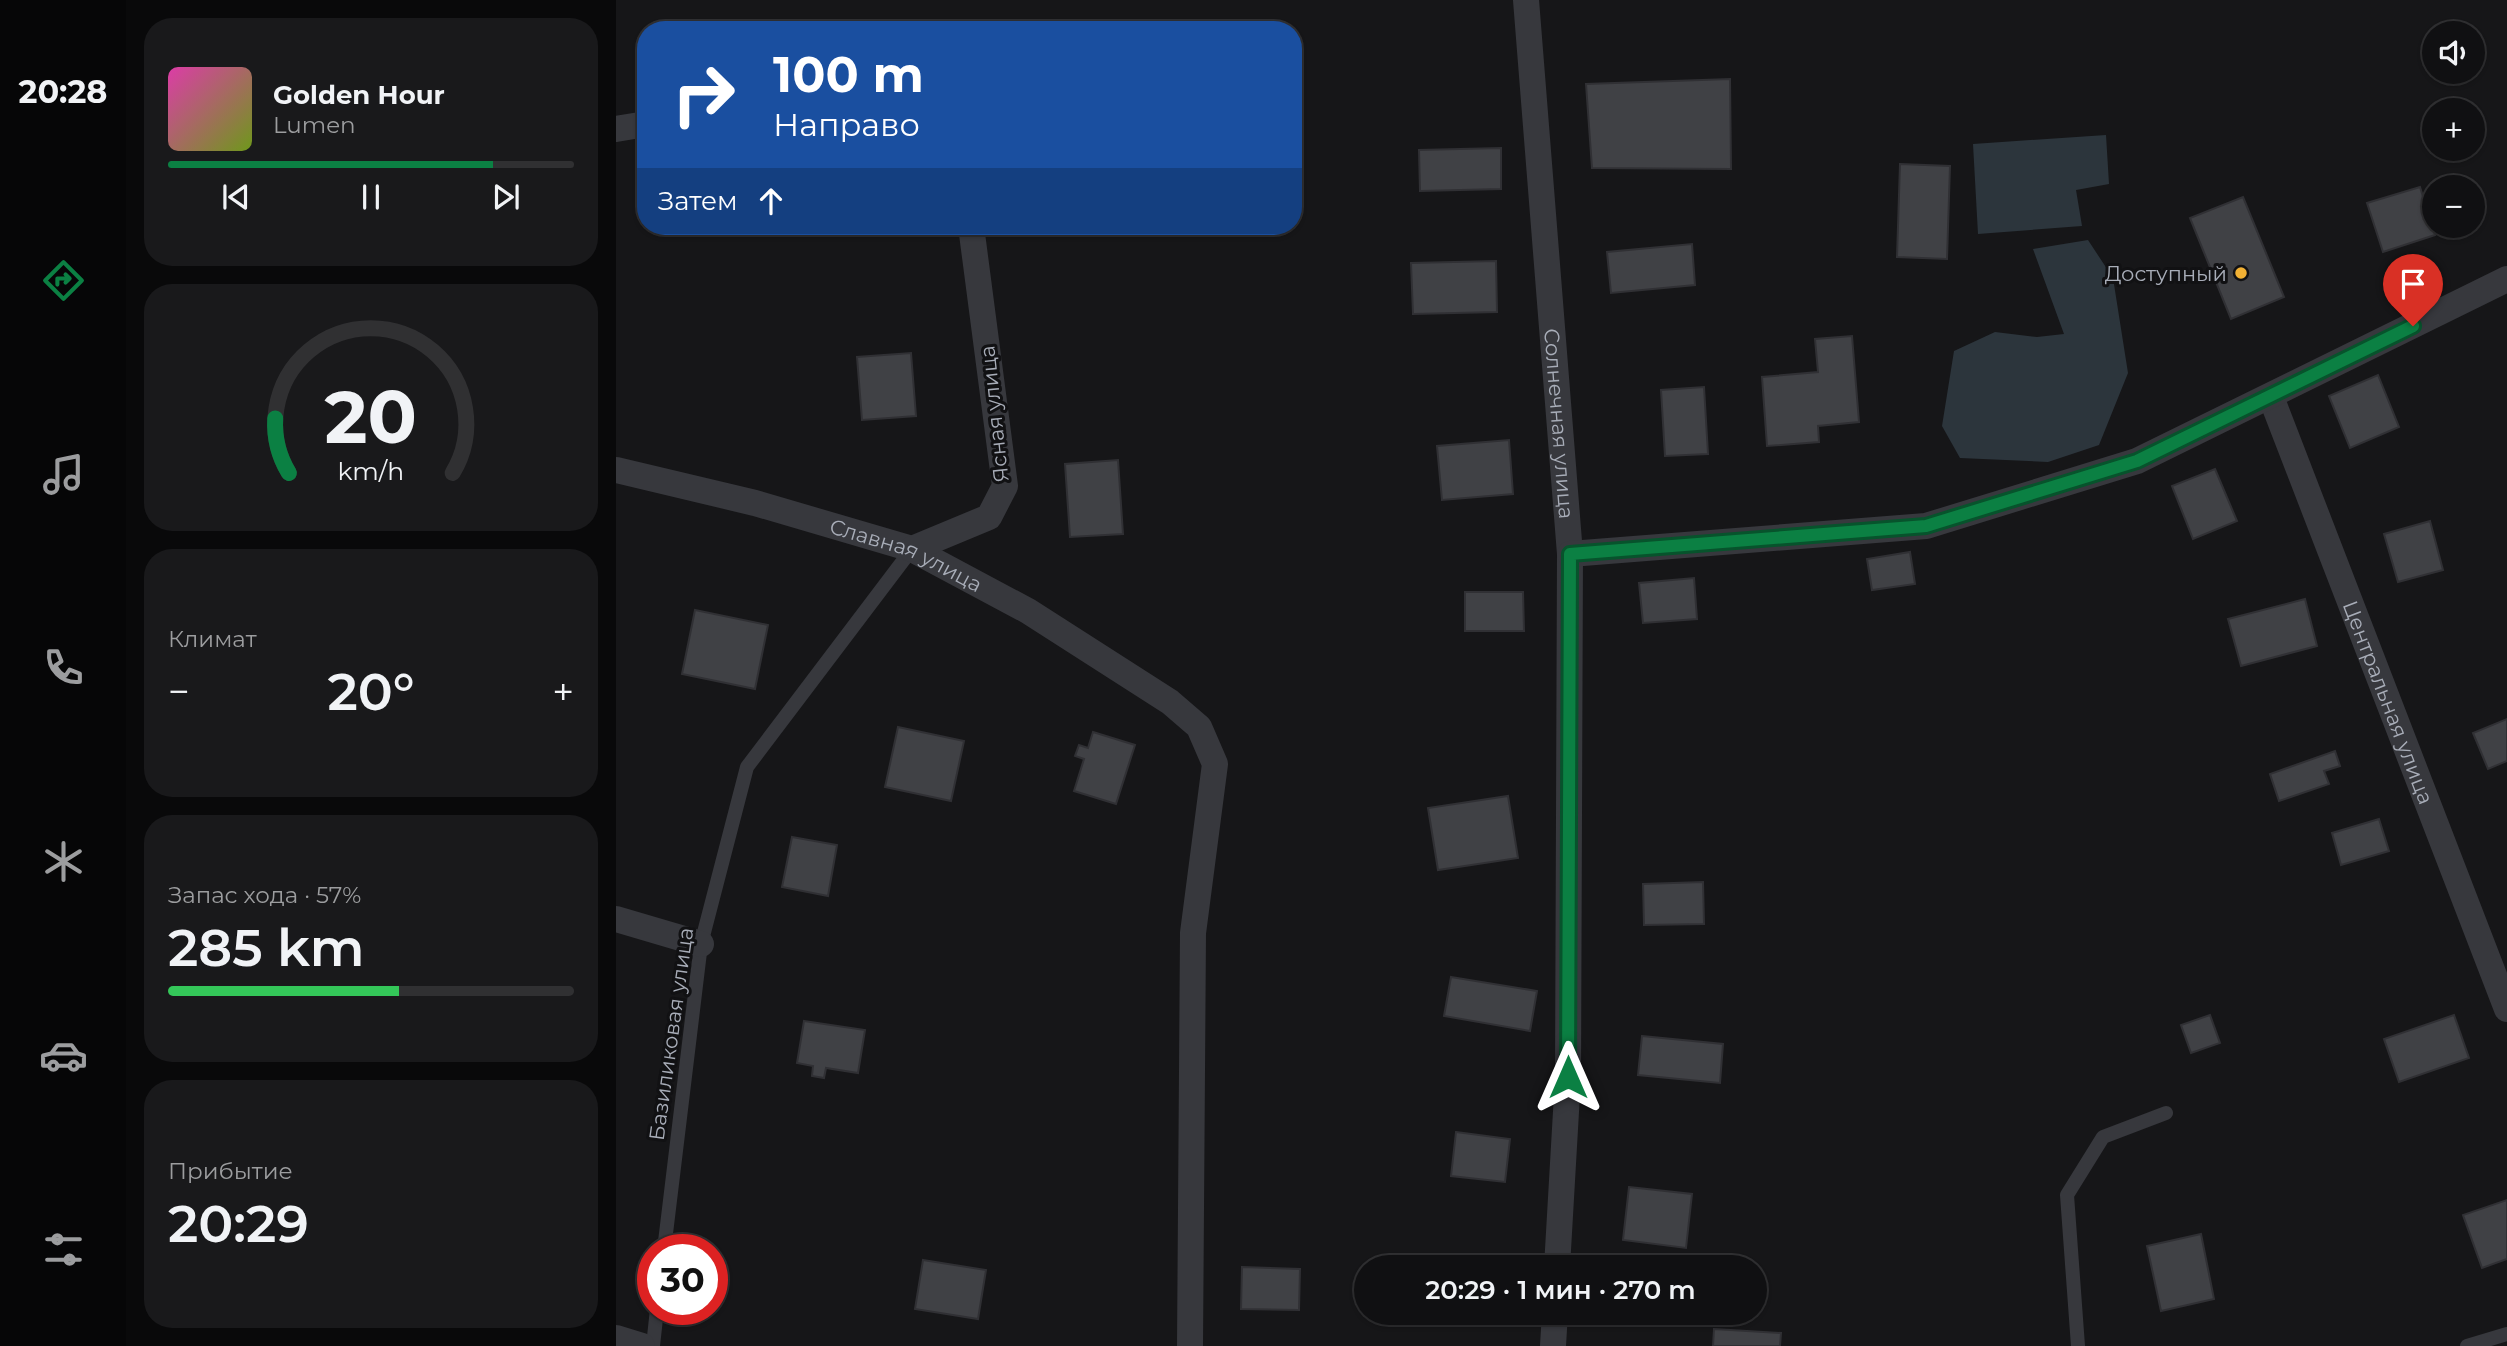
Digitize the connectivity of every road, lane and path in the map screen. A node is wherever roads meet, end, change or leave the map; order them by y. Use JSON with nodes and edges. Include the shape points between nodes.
{"nodes":[{"id":1,"x":1526,"y":0,"type":"edge"},
{"id":2,"x":637,"y":126,"type":"edge"},
{"id":3,"x":616,"y":130,"type":"edge"},
{"id":4,"x":972,"y":235,"type":"edge"},
{"id":5,"x":2507,"y":279,"type":"edge"},
{"id":6,"x":2271,"y":397,"type":"junction"},
{"id":7,"x":616,"y":470,"type":"edge"},
{"id":8,"x":912,"y":549,"type":"junction"},
{"id":9,"x":1570,"y":554,"type":"junction"},
{"id":10,"x":616,"y":919,"type":"edge"},
{"id":11,"x":701,"y":944,"type":"junction"},
{"id":12,"x":2507,"y":1010,"type":"edge"},
{"id":13,"x":2166,"y":1113,"type":"dead end"},
{"id":14,"x":666,"y":1234,"type":"edge"},
{"id":15,"x":1559,"y":1255,"type":"edge"},
{"id":16,"x":655,"y":1325,"type":"edge"},
{"id":17,"x":1554,"y":1325,"type":"edge"},
{"id":18,"x":2507,"y":1334,"type":"edge"},
{"id":19,"x":616,"y":1338,"type":"edge"},
{"id":20,"x":642,"y":1346,"type":"edge"},
{"id":21,"x":653,"y":1346,"type":"edge"},
{"id":22,"x":1190,"y":1346,"type":"edge"},
{"id":23,"x":1553,"y":1346,"type":"edge"},
{"id":24,"x":2078,"y":1346,"type":"edge"},
{"id":25,"x":2467,"y":1346,"type":"edge"}],
"edges":[{"from":1,"to":9,"type":"street","name":"Солнечная улица"},
{"from":2,"to":3,"type":"street"},
{"from":4,"to":8,"type":"street","name":"Ясная улица","via":[[1005,486],[989,517]]},
{"from":5,"to":6,"type":"street"},
{"from":6,"to":9,"type":"street","via":[[2137,461],[1926,526]]},
{"from":6,"to":12,"type":"street","name":"Центральная улица"},
{"from":7,"to":8,"type":"street","name":"Славная улица","via":[[755,503]]},
{"from":8,"to":11,"type":"lane","name":"Базиликовая улица","via":[[747,766]]},
{"from":8,"to":22,"type":"street","name":"Славная улица","via":[[1028,611],[1170,702],[1199,727],[1215,764],[1192,933]]},
{"from":9,"to":15,"type":"street","name":"Солнечная улица","via":[[1568,1077]]},
{"from":10,"to":11,"type":"street"},
{"from":11,"to":14,"type":"lane","name":"Базиликовая улица"},
{"from":13,"to":24,"type":"lane","via":[[2103,1137],[2067,1195]]},
{"from":16,"to":21,"type":"lane"},
{"from":17,"to":23,"type":"street"},
{"from":18,"to":25,"type":"lane"},
{"from":19,"to":20,"type":"street"}]}
